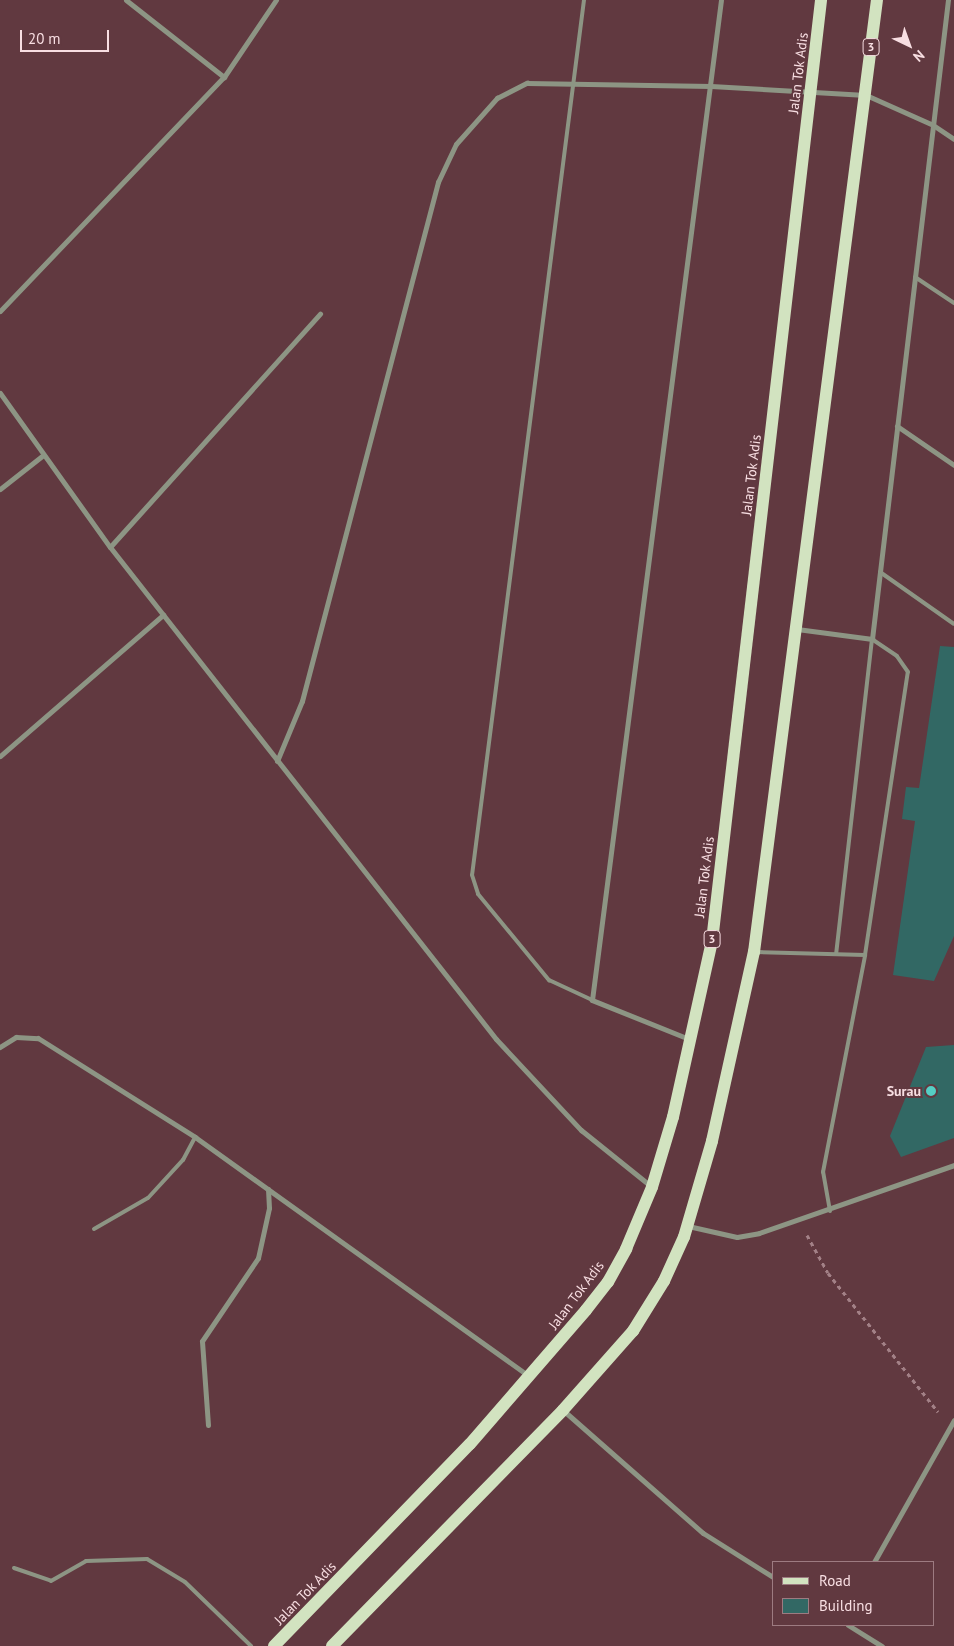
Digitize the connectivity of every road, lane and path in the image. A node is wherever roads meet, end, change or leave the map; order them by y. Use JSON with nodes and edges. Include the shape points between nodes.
{"nodes":[{"id":1,"x":126,"y":0,"type":"edge"},
{"id":2,"x":276,"y":0,"type":"edge"},
{"id":3,"x":584,"y":0,"type":"edge"},
{"id":4,"x":721,"y":0,"type":"edge"},
{"id":5,"x":821,"y":0,"type":"edge"},
{"id":6,"x":876,"y":0,"type":"edge"},
{"id":7,"x":948,"y":0,"type":"edge"},
{"id":8,"x":224,"y":77,"type":"junction"},
{"id":9,"x":576,"y":82,"type":"junction"},
{"id":10,"x":710,"y":86,"type":"junction"},
{"id":11,"x":810,"y":90,"type":"junction"},
{"id":12,"x":866,"y":95,"type":"junction"},
{"id":13,"x":933,"y":125,"type":"junction"},
{"id":14,"x":954,"y":139,"type":"edge"},
{"id":15,"x":914,"y":277,"type":"junction"},
{"id":16,"x":954,"y":303,"type":"edge"},
{"id":17,"x":0,"y":311,"type":"edge"},
{"id":18,"x":320,"y":314,"type":"dead end"},
{"id":19,"x":0,"y":393,"type":"edge"},
{"id":20,"x":897,"y":426,"type":"junction"},
{"id":21,"x":42,"y":456,"type":"junction"},
{"id":22,"x":954,"y":465,"type":"edge"},
{"id":23,"x":0,"y":489,"type":"edge"},
{"id":24,"x":110,"y":547,"type":"junction"},
{"id":25,"x":880,"y":572,"type":"junction"},
{"id":26,"x":163,"y":615,"type":"junction"},
{"id":27,"x":954,"y":624,"type":"edge"},
{"id":28,"x":793,"y":629,"type":"junction"},
{"id":29,"x":872,"y":639,"type":"junction"},
{"id":30,"x":0,"y":756,"type":"edge"},
{"id":31,"x":277,"y":762,"type":"junction"},
{"id":32,"x":754,"y":952,"type":"junction"},
{"id":33,"x":836,"y":954,"type":"junction"},
{"id":34,"x":865,"y":955,"type":"junction"},
{"id":35,"x":592,"y":1000,"type":"junction"},
{"id":36,"x":691,"y":1040,"type":"junction"},
{"id":37,"x":0,"y":1047,"type":"edge"},
{"id":38,"x":195,"y":1137,"type":"junction"},
{"id":39,"x":954,"y":1165,"type":"edge"},
{"id":40,"x":652,"y":1187,"type":"junction"},
{"id":41,"x":268,"y":1189,"type":"junction"},
{"id":42,"x":830,"y":1210,"type":"junction"},
{"id":43,"x":799,"y":1220,"type":"junction"},
{"id":44,"x":688,"y":1226,"type":"junction"},
{"id":45,"x":94,"y":1229,"type":"dead end"},
{"id":46,"x":529,"y":1376,"type":"junction"},
{"id":47,"x":563,"y":1410,"type":"junction"},
{"id":48,"x":953,"y":1422,"type":"edge"},
{"id":49,"x":208,"y":1425,"type":"dead end"},
{"id":50,"x":875,"y":1561,"type":"edge"},
{"id":51,"x":14,"y":1568,"type":"dead end"},
{"id":52,"x":772,"y":1576,"type":"edge"},
{"id":53,"x":850,"y":1626,"type":"edge"},
{"id":54,"x":251,"y":1646,"type":"edge"},
{"id":55,"x":274,"y":1646,"type":"edge"},
{"id":56,"x":332,"y":1646,"type":"edge"},
{"id":57,"x":882,"y":1646,"type":"edge"}],
"edges":[{"from":1,"to":8,"type":"street"},
{"from":2,"to":8,"type":"street"},
{"from":3,"to":9,"type":"lane"},
{"from":4,"to":10,"type":"street"},
{"from":5,"to":11,"type":"main road","name":"Jalan Tok Adis","number":"3"},
{"from":6,"to":12,"type":"main road","number":"3"},
{"from":7,"to":13,"type":"street"},
{"from":8,"to":17,"type":"street"},
{"from":9,"to":10,"type":"street"},
{"from":9,"to":31,"type":"street","via":[[527,83],[497,98],[456,144],[438,182],[302,701]]},
{"from":9,"to":35,"type":"lane","via":[[472,875],[478,894],[549,980]]},
{"from":10,"to":11,"type":"street"},
{"from":10,"to":35,"type":"street"},
{"from":11,"to":12,"type":"street"},
{"from":11,"to":36,"type":"main road","name":"Jalan Tok Adis","number":"3","via":[[712,941]]},
{"from":12,"to":13,"type":"street"},
{"from":12,"to":28,"type":"main road","number":"3"},
{"from":13,"to":14,"type":"street"},
{"from":13,"to":15,"type":"street"},
{"from":15,"to":16,"type":"lane"},
{"from":15,"to":20,"type":"street"},
{"from":18,"to":24,"type":"street"},
{"from":19,"to":21,"type":"street"},
{"from":20,"to":22,"type":"street"},
{"from":20,"to":25,"type":"street"},
{"from":21,"to":23,"type":"street"},
{"from":21,"to":24,"type":"street"},
{"from":24,"to":26,"type":"street"},
{"from":25,"to":27,"type":"lane"},
{"from":25,"to":29,"type":"street"},
{"from":26,"to":30,"type":"street"},
{"from":26,"to":31,"type":"street"},
{"from":28,"to":29,"type":"street"},
{"from":28,"to":32,"type":"main road","number":"3"},
{"from":29,"to":33,"type":"lane"},
{"from":29,"to":34,"type":"lane","via":[[897,656],[908,672]]},
{"from":31,"to":40,"type":"street","via":[[496,1039],[581,1130]]},
{"from":32,"to":33,"type":"lane"},
{"from":32,"to":44,"type":"main road","number":"3","via":[[712,1142]]},
{"from":33,"to":34,"type":"lane"},
{"from":34,"to":42,"type":"lane","via":[[823,1172]]},
{"from":35,"to":36,"type":"street"},
{"from":36,"to":40,"type":"main road","name":"Jalan Tok Adis","number":"3"},
{"from":37,"to":38,"type":"street","via":[[16,1038],[38,1038]]},
{"from":38,"to":41,"type":"street"},
{"from":38,"to":45,"type":"lane","via":[[182,1160],[148,1198]]},
{"from":39,"to":42,"type":"street"},
{"from":40,"to":46,"type":"main road","name":"Jalan Tok Adis","number":"3","via":[[608,1282]]},
{"from":41,"to":46,"type":"street"},
{"from":41,"to":49,"type":"street","via":[[269,1208],[258,1258],[202,1341]]},
{"from":42,"to":43,"type":"street"},
{"from":43,"to":44,"type":"street","via":[[737,1237]]},
{"from":43,"to":48,"type":"path","via":[[828,1273],[935,1410]]},
{"from":44,"to":47,"type":"main road","number":"3","via":[[664,1281],[633,1331]]},
{"from":46,"to":55,"type":"main road","name":"Jalan Tok Adis","number":"3","via":[[470,1444]]},
{"from":47,"to":52,"type":"street","via":[[703,1533]]},
{"from":47,"to":56,"type":"main road","number":"3"},
{"from":48,"to":50,"type":"street"},
{"from":51,"to":54,"type":"lane","via":[[52,1581],[86,1561],[147,1559],[184,1582]]},
{"from":53,"to":57,"type":"street"}]}
